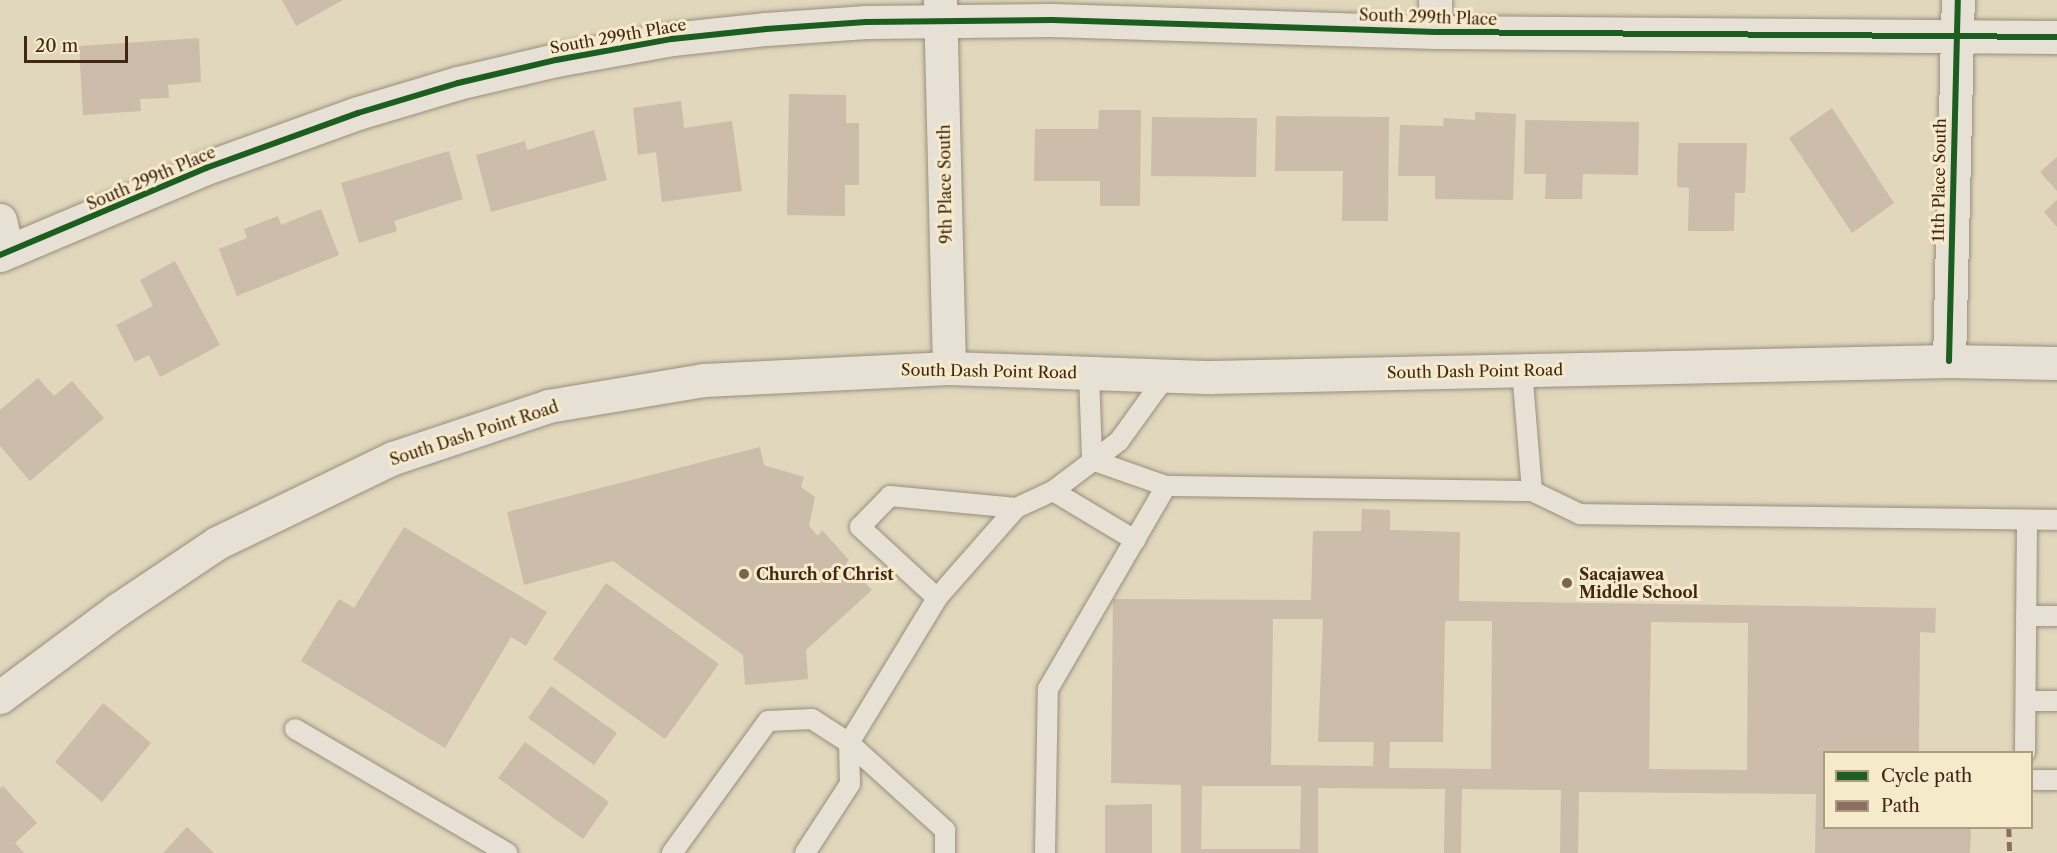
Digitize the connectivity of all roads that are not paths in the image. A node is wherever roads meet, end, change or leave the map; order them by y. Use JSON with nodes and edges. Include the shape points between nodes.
{"nodes":[{"id":1,"x":1435,"y":0,"type":"edge"},
{"id":2,"x":1958,"y":0,"type":"edge"},
{"id":3,"x":941,"y":10,"type":"edge"},
{"id":4,"x":1436,"y":32,"type":"junction"},
{"id":5,"x":1956,"y":36,"type":"junction"},
{"id":6,"x":2057,"y":37,"type":"edge"},
{"id":7,"x":2,"y":242,"type":"edge"},
{"id":8,"x":1948,"y":361,"type":"junction"},
{"id":9,"x":2057,"y":363,"type":"edge"},
{"id":10,"x":949,"y":368,"type":"junction"},
{"id":11,"x":1522,"y":370,"type":"junction"},
{"id":12,"x":1089,"y":373,"type":"junction"},
{"id":13,"x":1167,"y":376,"type":"junction"},
{"id":14,"x":1092,"y":460,"type":"junction"},
{"id":15,"x":1166,"y":486,"type":"junction"},
{"id":16,"x":1053,"y":491,"type":"junction"},
{"id":17,"x":1532,"y":491,"type":"junction"},
{"id":18,"x":1016,"y":508,"type":"junction"},
{"id":19,"x":2027,"y":520,"type":"junction"},
{"id":20,"x":2057,"y":520,"type":"edge"},
{"id":21,"x":1135,"y":540,"type":"junction"},
{"id":22,"x":937,"y":598,"type":"junction"},
{"id":23,"x":2026,"y":616,"type":"junction"},
{"id":24,"x":2057,"y":616,"type":"edge"},
{"id":25,"x":0,"y":697,"type":"edge"},
{"id":26,"x":2026,"y":700,"type":"junction"},
{"id":27,"x":2057,"y":701,"type":"edge"},
{"id":28,"x":295,"y":729,"type":"dead end"},
{"id":29,"x":849,"y":743,"type":"junction"},
{"id":30,"x":2025,"y":751,"type":"edge"},
{"id":31,"x":2033,"y":780,"type":"edge"},
{"id":32,"x":2057,"y":780,"type":"edge"},
{"id":33,"x":507,"y":853,"type":"edge"},
{"id":34,"x":672,"y":853,"type":"edge"},
{"id":35,"x":805,"y":853,"type":"edge"},
{"id":36,"x":945,"y":853,"type":"edge"},
{"id":37,"x":1045,"y":853,"type":"edge"}],
"edges":[{"from":1,"to":4,"type":"street"},
{"from":2,"to":5,"type":"street","name":"11th Place South"},
{"from":3,"to":4,"type":"street","name":"South 299th Place"},
{"from":3,"to":7,"type":"street","name":"South 299th Place","via":[[866,22],[672,39],[458,83],[358,113]]},
{"from":3,"to":10,"type":"street","name":"9th Place South"},
{"from":4,"to":5,"type":"street","name":"South 299th Place"},
{"from":5,"to":6,"type":"street","name":"South 299th Place"},
{"from":5,"to":8,"type":"street","name":"11th Place South"},
{"from":8,"to":9,"type":"street","name":"South Dash Point Road"},
{"from":8,"to":11,"type":"street","name":"South Dash Point Road"},
{"from":10,"to":12,"type":"street","name":"South Dash Point Road"},
{"from":10,"to":25,"type":"street","name":"South Dash Point Road","via":[[704,380],[548,406],[393,458],[217,543],[117,610]]},
{"from":11,"to":13,"type":"street","name":"South Dash Point Road"},
{"from":11,"to":17,"type":"lane"},
{"from":12,"to":13,"type":"street","name":"South Dash Point Road"},
{"from":12,"to":14,"type":"lane"},
{"from":13,"to":14,"type":"lane","via":[[1119,441]]},
{"from":14,"to":15,"type":"lane"},
{"from":14,"to":16,"type":"lane"},
{"from":15,"to":17,"type":"lane"},
{"from":15,"to":21,"type":"lane"},
{"from":16,"to":18,"type":"lane"},
{"from":16,"to":21,"type":"lane"},
{"from":17,"to":19,"type":"lane","via":[[1580,514]]},
{"from":18,"to":22,"type":"lane"},
{"from":18,"to":22,"type":"lane","via":[[890,496],[860,527]]},
{"from":19,"to":20,"type":"lane"},
{"from":19,"to":23,"type":"lane"},
{"from":21,"to":37,"type":"lane","via":[[1048,689]]},
{"from":22,"to":29,"type":"lane"},
{"from":23,"to":24,"type":"lane"},
{"from":23,"to":26,"type":"lane"},
{"from":26,"to":27,"type":"lane"},
{"from":26,"to":30,"type":"lane"},
{"from":28,"to":33,"type":"lane"},
{"from":29,"to":34,"type":"lane","via":[[812,719],[768,721]]},
{"from":29,"to":35,"type":"lane","via":[[850,784]]},
{"from":29,"to":36,"type":"lane","via":[[945,830]]},
{"from":31,"to":32,"type":"lane"}]}
